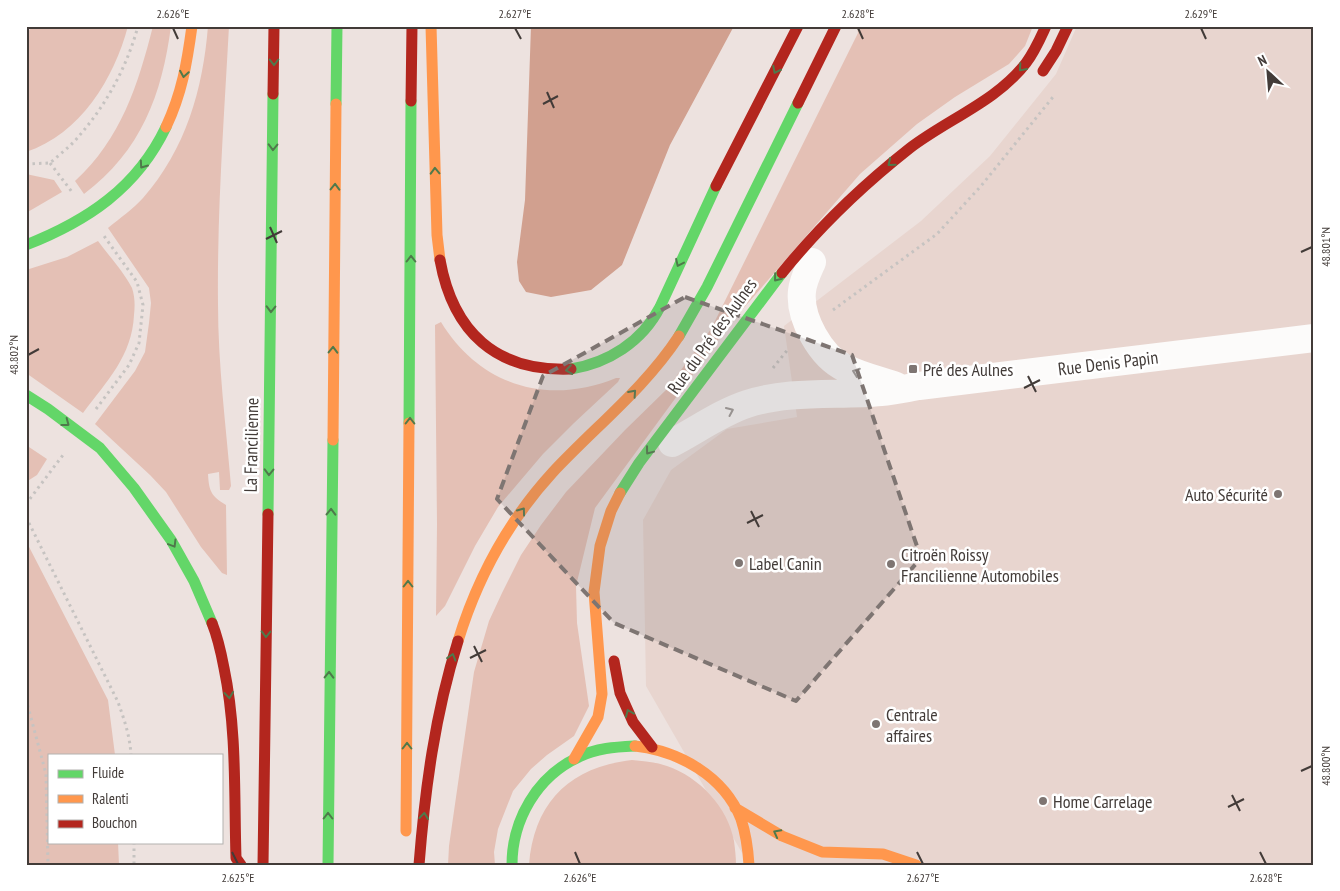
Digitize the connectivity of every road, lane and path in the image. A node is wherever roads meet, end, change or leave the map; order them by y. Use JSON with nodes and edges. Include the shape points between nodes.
{"nodes":[{"id":1,"x":138,"y":26,"type":"edge"},
{"id":2,"x":192,"y":26,"type":"edge"},
{"id":3,"x":274,"y":26,"type":"edge"},
{"id":4,"x":337,"y":26,"type":"edge"},
{"id":5,"x":412,"y":26,"type":"edge"},
{"id":6,"x":431,"y":26,"type":"edge"},
{"id":7,"x":798,"y":26,"type":"edge"},
{"id":8,"x":836,"y":26,"type":"edge"},
{"id":9,"x":1046,"y":26,"type":"edge"},
{"id":10,"x":1068,"y":26,"type":"edge"},
{"id":11,"x":1033,"y":83,"type":"dead end"},
{"id":12,"x":1057,"y":92,"type":"dead end"},
{"id":13,"x":26,"y":164,"type":"edge"},
{"id":14,"x":26,"y":245,"type":"edge"},
{"id":15,"x":115,"y":250,"type":"dead end"},
{"id":16,"x":815,"y":259,"type":"joint"},
{"id":17,"x":788,"y":294,"type":"dead end"},
{"id":18,"x":809,"y":328,"type":"junction"},
{"id":19,"x":1314,"y":338,"type":"edge"},
{"id":20,"x":129,"y":365,"type":"dead end"},
{"id":21,"x":902,"y":389,"type":"junction"},
{"id":22,"x":26,"y":395,"type":"edge"},
{"id":23,"x":759,"y":401,"type":"junction"},
{"id":24,"x":690,"y":420,"type":"dead end"},
{"id":25,"x":668,"y":448,"type":"joint"},
{"id":26,"x":26,"y":516,"type":"edge"},
{"id":27,"x":612,"y":646,"type":"dead end"},
{"id":28,"x":26,"y":699,"type":"edge"},
{"id":29,"x":652,"y":747,"type":"junction"},
{"id":30,"x":131,"y":754,"type":"edge"},
{"id":31,"x":574,"y":759,"type":"junction"},
{"id":32,"x":735,"y":808,"type":"junction"},
{"id":33,"x":134,"y":844,"type":"edge"},
{"id":34,"x":406,"y":845,"type":"dead end"},
{"id":35,"x":822,"y":852,"type":"junction"},
{"id":36,"x":809,"y":861,"type":"dead end"},
{"id":37,"x":48,"y":865,"type":"edge"},
{"id":38,"x":134,"y":865,"type":"edge"},
{"id":39,"x":241,"y":865,"type":"edge"},
{"id":40,"x":262,"y":865,"type":"edge"},
{"id":41,"x":328,"y":865,"type":"edge"},
{"id":42,"x":419,"y":865,"type":"edge"},
{"id":43,"x":512,"y":865,"type":"edge"},
{"id":44,"x":749,"y":865,"type":"edge"},
{"id":45,"x":916,"y":865,"type":"edge"}],
"edges":[{"from":1,"to":13,"type":"path","via":[[117,81],[78,137],[50,163]]},
{"from":2,"to":14,"type":"main road","one_way":true,"via":[[184,82],[168,123],[133,178],[110,200],[77,223]]},
{"from":3,"to":40,"type":"main road","name":"La Francilienne","one_way":true},
{"from":41,"to":4,"type":"main road","one_way":true},
{"from":34,"to":5,"type":"main road","one_way":true},
{"from":7,"to":6,"type":"main road","one_way":true,"via":[[654,317],[631,343],[609,358],[586,367],[561,371],[523,365],[487,347],[462,322],[447,291],[437,235]]},
{"from":42,"to":8,"type":"main road","one_way":true,"via":[[426,790],[447,674],[462,623],[485,572],[534,494],[649,376],[696,309]]},
{"from":9,"to":31,"type":"main road","name":"Rue du Pré des Aulnes","one_way":true,"via":[[1034,54],[1016,76],[895,160],[846,203],[810,241],[770,288],[623,487],[606,528],[594,592],[602,694],[598,717]]},
{"from":10,"to":11,"type":"main road","via":[[1056,51]]},
{"from":12,"to":18,"type":"path","via":[[981,186],[937,234]]},
{"from":15,"to":20,"type":"path","via":[[137,282],[143,305],[139,344]]},
{"from":16,"to":17,"type":"main road"},
{"from":16,"to":18,"type":"street","name":"Rue Denis Papin","via":[[802,290]]},
{"from":21,"to":18,"type":"street","name":"Rue Denis Papin","one_way":true,"via":[[844,368],[826,354]]},
{"from":18,"to":23,"type":"path","via":[[797,336],[756,389]]},
{"from":19,"to":21,"type":"street","name":"Rue Denis Papin"},
{"from":21,"to":23,"type":"street","name":"Rue Denis Papin","via":[[799,395]]},
{"from":22,"to":39,"type":"main road","one_way":true,"via":[[100,448],[155,517],[194,581],[218,637],[229,690],[236,858]]},
{"from":25,"to":23,"type":"street","name":"Rue Denis Papin","one_way":true,"via":[[719,416]]},
{"from":24,"to":25,"type":"main road","name":"Rue du Pré des Aulnes"},
{"from":26,"to":30,"type":"path","via":[[118,702]]},
{"from":29,"to":27,"type":"main road","one_way":true,"via":[[633,722],[620,693]]},
{"from":28,"to":37,"type":"path","via":[[46,774]]},
{"from":29,"to":31,"type":"main road","via":[[612,746]]},
{"from":29,"to":32,"type":"main road","via":[[688,760],[701,769],[714,779]]},
{"from":31,"to":43,"type":"main road","via":[[554,772],[525,808],[516,829]]},
{"from":35,"to":32,"type":"main road","one_way":true,"via":[[782,836]]},
{"from":32,"to":44,"type":"main road","via":[[746,838]]},
{"from":33,"to":38,"type":"path"},
{"from":35,"to":36,"type":"main road"},
{"from":35,"to":45,"type":"main road","via":[[883,854]]}]}
